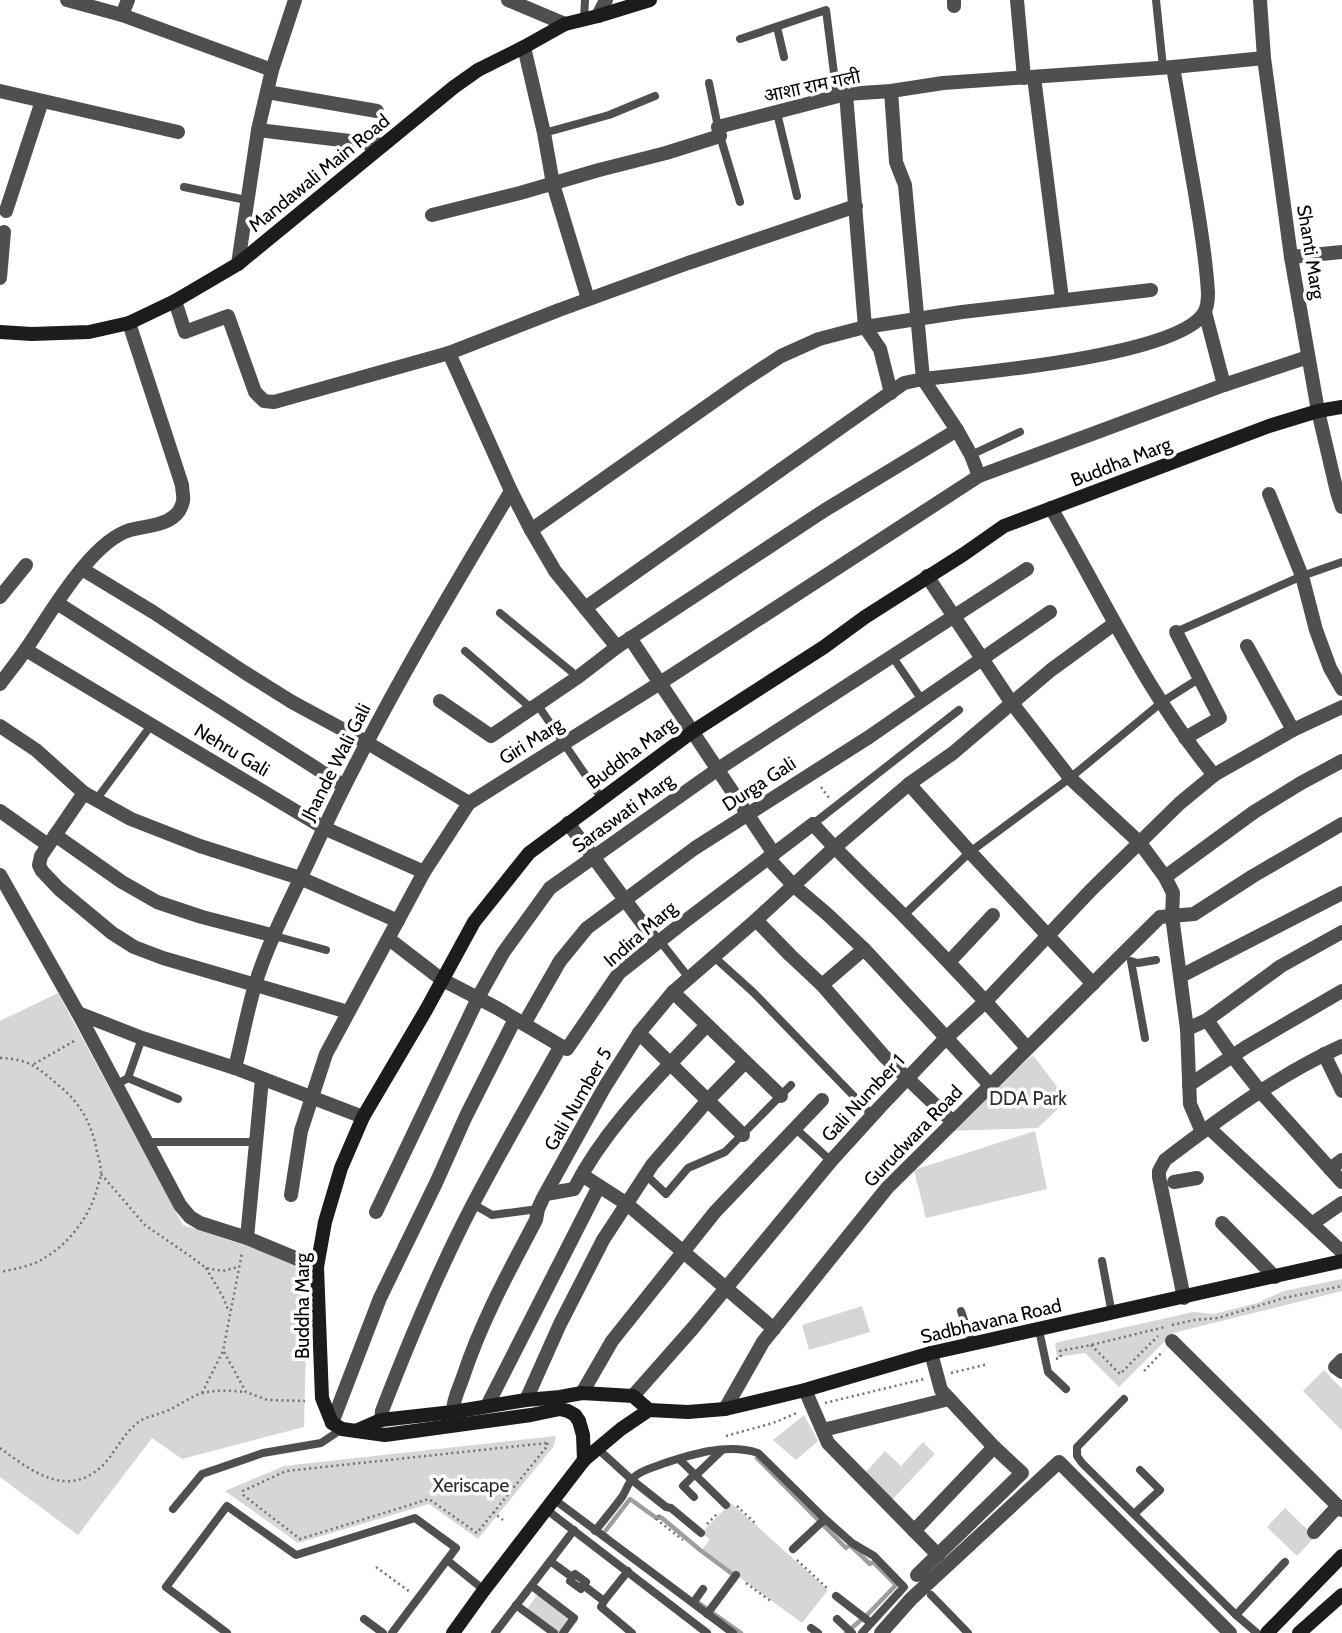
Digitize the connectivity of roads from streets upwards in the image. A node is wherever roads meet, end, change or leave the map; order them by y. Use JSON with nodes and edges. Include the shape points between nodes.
{"nodes":[{"id":1,"x":67,"y":0,"type":"edge"},
{"id":2,"x":128,"y":0,"type":"edge"},
{"id":3,"x":295,"y":0,"type":"edge"},
{"id":4,"x":508,"y":0,"type":"edge"},
{"id":5,"x":606,"y":0,"type":"edge"},
{"id":6,"x":650,"y":0,"type":"edge"},
{"id":7,"x":1017,"y":0,"type":"edge"},
{"id":8,"x":1260,"y":0,"type":"edge"},
{"id":9,"x":122,"y":15,"type":"junction"},
{"id":10,"x":591,"y":18,"type":"junction"},
{"id":11,"x":565,"y":24,"type":"junction"},
{"id":12,"x":523,"y":47,"type":"junction"},
{"id":13,"x":1264,"y":58,"type":"junction"},
{"id":14,"x":1168,"y":67,"type":"junction"},
{"id":15,"x":272,"y":70,"type":"junction"},
{"id":16,"x":1029,"y":77,"type":"junction"},
{"id":17,"x":0,"y":91,"type":"edge"},
{"id":18,"x":891,"y":91,"type":"junction"},
{"id":19,"x":267,"y":92,"type":"junction"},
{"id":20,"x":841,"y":96,"type":"junction"},
{"id":21,"x":42,"y":101,"type":"junction"},
{"id":22,"x":377,"y":111,"type":"dead end"},
{"id":23,"x":258,"y":130,"type":"junction"},
{"id":24,"x":178,"y":132,"type":"dead end"},
{"id":25,"x":383,"y":145,"type":"junction"},
{"id":26,"x":553,"y":184,"type":"junction"},
{"id":27,"x":856,"y":206,"type":"junction"},
{"id":28,"x":6,"y":211,"type":"dead end"},
{"id":29,"x":432,"y":215,"type":"dead end"},
{"id":30,"x":4,"y":232,"type":"dead end"},
{"id":31,"x":1342,"y":251,"type":"edge"},
{"id":32,"x":1291,"y":257,"type":"junction"},
{"id":33,"x":238,"y":264,"type":"junction"},
{"id":34,"x":0,"y":278,"type":"edge"},
{"id":35,"x":1151,"y":290,"type":"dead end"},
{"id":36,"x":588,"y":299,"type":"junction"},
{"id":37,"x":1062,"y":299,"type":"junction"},
{"id":38,"x":175,"y":301,"type":"junction"},
{"id":39,"x":1205,"y":312,"type":"junction"},
{"id":40,"x":918,"y":318,"type":"junction"},
{"id":41,"x":129,"y":323,"type":"junction"},
{"id":42,"x":865,"y":327,"type":"junction"},
{"id":43,"x":0,"y":331,"type":"edge"},
{"id":44,"x":449,"y":354,"type":"junction"},
{"id":45,"x":1308,"y":357,"type":"junction"},
{"id":46,"x":923,"y":379,"type":"junction"},
{"id":47,"x":1224,"y":385,"type":"junction"},
{"id":48,"x":891,"y":393,"type":"junction"},
{"id":49,"x":1342,"y":407,"type":"edge"},
{"id":50,"x":1318,"y":411,"type":"junction"},
{"id":51,"x":957,"y":430,"type":"junction"},
{"id":52,"x":979,"y":476,"type":"junction"},
{"id":53,"x":511,"y":491,"type":"junction"},
{"id":54,"x":1269,"y":494,"type":"dead end"},
{"id":55,"x":1342,"y":507,"type":"edge"},
{"id":56,"x":1051,"y":508,"type":"junction"},
{"id":57,"x":531,"y":530,"type":"junction"},
{"id":58,"x":26,"y":565,"type":"dead end"},
{"id":59,"x":82,"y":569,"type":"junction"},
{"id":60,"x":1027,"y":569,"type":"dead end"},
{"id":61,"x":927,"y":576,"type":"junction"},
{"id":62,"x":0,"y":597,"type":"edge"},
{"id":63,"x":57,"y":603,"type":"junction"},
{"id":64,"x":585,"y":608,"type":"junction"},
{"id":65,"x":1050,"y":612,"type":"dead end"},
{"id":66,"x":953,"y":617,"type":"junction"},
{"id":67,"x":1114,"y":624,"type":"junction"},
{"id":68,"x":1176,"y":632,"type":"road end"},
{"id":69,"x":630,"y":638,"type":"junction"},
{"id":70,"x":1247,"y":646,"type":"dead end"},
{"id":71,"x":617,"y":647,"type":"junction"},
{"id":72,"x":26,"y":649,"type":"junction"},
{"id":73,"x":981,"y":659,"type":"junction"},
{"id":74,"x":660,"y":683,"type":"junction"},
{"id":75,"x":0,"y":684,"type":"edge"},
{"id":76,"x":1342,"y":689,"type":"edge"},
{"id":77,"x":440,"y":701,"type":"dead end"},
{"id":78,"x":1012,"y":702,"type":"junction"},
{"id":79,"x":1342,"y":707,"type":"edge"},
{"id":80,"x":0,"y":726,"type":"edge"},
{"id":81,"x":1293,"y":730,"type":"junction"},
{"id":82,"x":692,"y":732,"type":"junction"},
{"id":83,"x":1185,"y":738,"type":"junction"},
{"id":84,"x":366,"y":742,"type":"junction"},
{"id":85,"x":1342,"y":761,"type":"edge"},
{"id":86,"x":718,"y":769,"type":"junction"},
{"id":87,"x":1214,"y":775,"type":"junction"},
{"id":88,"x":909,"y":784,"type":"junction"},
{"id":89,"x":344,"y":786,"type":"junction"},
{"id":90,"x":90,"y":797,"type":"junction"},
{"id":91,"x":469,"y":803,"type":"junction"},
{"id":92,"x":0,"y":811,"type":"edge"},
{"id":93,"x":748,"y":814,"type":"junction"},
{"id":94,"x":568,"y":823,"type":"junction"},
{"id":95,"x":1342,"y":824,"type":"edge"},
{"id":96,"x":324,"y":828,"type":"junction"},
{"id":97,"x":52,"y":840,"type":"junction"},
{"id":98,"x":1140,"y":843,"type":"junction"},
{"id":99,"x":834,"y":848,"type":"junction"},
{"id":100,"x":771,"y":856,"type":"junction"},
{"id":101,"x":594,"y":858,"type":"junction"},
{"id":102,"x":424,"y":872,"type":"junction"},
{"id":103,"x":0,"y":875,"type":"edge"},
{"id":104,"x":1165,"y":877,"type":"junction"},
{"id":105,"x":300,"y":878,"type":"junction"},
{"id":106,"x":794,"y":886,"type":"junction"},
{"id":107,"x":1342,"y":893,"type":"edge"},
{"id":108,"x":624,"y":900,"type":"junction"},
{"id":109,"x":993,"y":915,"type":"dead end"},
{"id":110,"x":1166,"y":917,"type":"junction"},
{"id":111,"x":756,"y":920,"type":"junction"},
{"id":112,"x":398,"y":921,"type":"junction"},
{"id":113,"x":1342,"y":932,"type":"edge"},
{"id":114,"x":1047,"y":935,"type":"junction"},
{"id":115,"x":275,"y":936,"type":"junction"},
{"id":116,"x":389,"y":939,"type":"junction"},
{"id":117,"x":658,"y":942,"type":"junction"},
{"id":118,"x":864,"y":949,"type":"junction"},
{"id":119,"x":948,"y":962,"type":"junction"},
{"id":120,"x":1181,"y":976,"type":"junction"},
{"id":121,"x":441,"y":979,"type":"junction"},
{"id":122,"x":1093,"y":984,"type":"junction"},
{"id":123,"x":256,"y":985,"type":"junction"},
{"id":124,"x":822,"y":985,"type":"junction"},
{"id":125,"x":1342,"y":990,"type":"edge"},
{"id":126,"x":673,"y":992,"type":"junction"},
{"id":127,"x":478,"y":998,"type":"junction"},
{"id":128,"x":986,"y":1001,"type":"junction"},
{"id":129,"x":348,"y":1012,"type":"junction"},
{"id":130,"x":78,"y":1013,"type":"junction"},
{"id":131,"x":1207,"y":1020,"type":"junction"},
{"id":132,"x":520,"y":1021,"type":"junction"},
{"id":133,"x":707,"y":1026,"type":"junction"},
{"id":134,"x":1188,"y":1029,"type":"junction"},
{"id":135,"x":639,"y":1033,"type":"junction"},
{"id":136,"x":946,"y":1039,"type":"junction"},
{"id":137,"x":561,"y":1046,"type":"junction"},
{"id":138,"x":1342,"y":1046,"type":"edge"},
{"id":139,"x":1027,"y":1048,"type":"junction"},
{"id":140,"x":1324,"y":1054,"type":"junction"},
{"id":141,"x":1233,"y":1057,"type":"junction"},
{"id":142,"x":745,"y":1062,"type":"junction"},
{"id":143,"x":671,"y":1064,"type":"junction"},
{"id":144,"x":236,"y":1068,"type":"junction"},
{"id":145,"x":262,"y":1079,"type":"junction"},
{"id":146,"x":908,"y":1079,"type":"junction"},
{"id":147,"x":990,"y":1085,"type":"junction"},
{"id":148,"x":1189,"y":1085,"type":"junction"},
{"id":149,"x":786,"y":1091,"type":"road end"},
{"id":150,"x":1260,"y":1091,"type":"junction"},
{"id":151,"x":1342,"y":1091,"type":"edge"},
{"id":152,"x":310,"y":1098,"type":"junction"},
{"id":153,"x":708,"y":1100,"type":"junction"},
{"id":154,"x":822,"y":1100,"type":"dead end"},
{"id":155,"x":363,"y":1117,"type":"junction"},
{"id":156,"x":953,"y":1122,"type":"junction"},
{"id":157,"x":1206,"y":1130,"type":"junction"},
{"id":158,"x":743,"y":1135,"type":"road end"},
{"id":159,"x":1336,"y":1165,"type":"edge"},
{"id":160,"x":582,"y":1175,"type":"junction"},
{"id":161,"x":1197,"y":1178,"type":"dead end"},
{"id":162,"x":1174,"y":1182,"type":"dead end"},
{"id":163,"x":1342,"y":1182,"type":"edge"},
{"id":164,"x":599,"y":1186,"type":"junction"},
{"id":165,"x":546,"y":1194,"type":"junction"},
{"id":166,"x":291,"y":1195,"type":"dead end"},
{"id":167,"x":1342,"y":1203,"type":"edge"},
{"id":168,"x":627,"y":1204,"type":"junction"},
{"id":169,"x":376,"y":1212,"type":"dead end"},
{"id":170,"x":1222,"y":1223,"type":"dead end"},
{"id":171,"x":1313,"y":1223,"type":"junction"},
{"id":172,"x":247,"y":1238,"type":"junction"},
{"id":173,"x":1342,"y":1252,"type":"edge"},
{"id":174,"x":684,"y":1253,"type":"junction"},
{"id":175,"x":1342,"y":1261,"type":"edge"},
{"id":176,"x":317,"y":1267,"type":"junction"},
{"id":177,"x":1275,"y":1277,"type":"junction"},
{"id":178,"x":726,"y":1287,"type":"junction"},
{"id":179,"x":1184,"y":1297,"type":"junction"},
{"id":180,"x":774,"y":1329,"type":"junction"},
{"id":181,"x":1172,"y":1341,"type":"dead end"},
{"id":182,"x":931,"y":1353,"type":"junction"},
{"id":183,"x":1342,"y":1360,"type":"edge"},
{"id":184,"x":1342,"y":1372,"type":"edge"},
{"id":185,"x":805,"y":1390,"type":"junction"},
{"id":186,"x":582,"y":1393,"type":"junction"},
{"id":187,"x":633,"y":1396,"type":"junction"},
{"id":188,"x":949,"y":1399,"type":"junction"},
{"id":189,"x":526,"y":1400,"type":"junction"},
{"id":190,"x":560,"y":1403,"type":"junction"},
{"id":191,"x":486,"y":1406,"type":"junction"},
{"id":192,"x":725,"y":1409,"type":"junction"},
{"id":193,"x":649,"y":1410,"type":"junction"},
{"id":194,"x":381,"y":1420,"type":"junction"},
{"id":195,"x":453,"y":1420,"type":"junction"},
{"id":196,"x":343,"y":1428,"type":"junction"},
{"id":197,"x":822,"y":1430,"type":"junction"},
{"id":198,"x":994,"y":1447,"type":"junction"},
{"id":199,"x":584,"y":1460,"type":"junction"},
{"id":200,"x":1340,"y":1508,"type":"edge"},
{"id":201,"x":914,"y":1531,"type":"junction"},
{"id":202,"x":1314,"y":1532,"type":"dead end"},
{"id":203,"x":938,"y":1555,"type":"junction"},
{"id":204,"x":1342,"y":1556,"type":"edge"},
{"id":205,"x":917,"y":1575,"type":"dead end"},
{"id":206,"x":1342,"y":1595,"type":"edge"},
{"id":207,"x":876,"y":1628,"type":"edge"},
{"id":208,"x":1222,"y":1630,"type":"edge"},
{"id":209,"x":453,"y":1633,"type":"edge"},
{"id":210,"x":1267,"y":1633,"type":"edge"},
{"id":211,"x":1299,"y":1633,"type":"edge"}],
"edges":[{"from":1,"to":9,"type":"street"},
{"from":2,"to":9,"type":"street"},
{"from":3,"to":15,"type":"street"},
{"from":4,"to":11,"type":"street"},
{"from":5,"to":10,"type":"street"},
{"from":6,"to":10,"type":"street","name":"Mandawali Main Road"},
{"from":7,"to":16,"type":"street"},
{"from":8,"to":13,"type":"street","name":"Shanti Marg"},
{"from":9,"to":15,"type":"street"},
{"from":10,"to":11,"type":"street","name":"Mandawali Main Road"},
{"from":11,"to":12,"type":"street","name":"Mandawali Main Road"},
{"from":12,"to":25,"type":"street","name":"Mandawali Main Road","via":[[462,81]]},
{"from":12,"to":26,"type":"street"},
{"from":13,"to":14,"type":"street","name":"आशा राम गली"},
{"from":13,"to":32,"type":"street","name":"Shanti Marg"},
{"from":14,"to":16,"type":"street","name":"आशा राम गली"},
{"from":14,"to":39,"type":"street","via":[[1200,222],[1208,295]]},
{"from":15,"to":19,"type":"street"},
{"from":16,"to":18,"type":"street","name":"आशा राम गली"},
{"from":16,"to":37,"type":"street"},
{"from":17,"to":21,"type":"street"},
{"from":18,"to":20,"type":"street","name":"आशा राम गली"},
{"from":18,"to":40,"type":"street"},
{"from":19,"to":22,"type":"street"},
{"from":19,"to":23,"type":"street"},
{"from":20,"to":26,"type":"street","name":"आशा राम गली"},
{"from":20,"to":27,"type":"street"},
{"from":21,"to":24,"type":"street"},
{"from":21,"to":28,"type":"street"},
{"from":23,"to":25,"type":"street"},
{"from":23,"to":33,"type":"street"},
{"from":25,"to":33,"type":"street","name":"Mandawali Main Road"},
{"from":26,"to":29,"type":"street","name":"आशा राम गली"},
{"from":26,"to":36,"type":"street"},
{"from":27,"to":36,"type":"street"},
{"from":27,"to":42,"type":"street"},
{"from":30,"to":34,"type":"street"},
{"from":31,"to":32,"type":"street"},
{"from":32,"to":45,"type":"street","name":"Shanti Marg"},
{"from":33,"to":38,"type":"street","name":"Mandawali Main Road"},
{"from":35,"to":37,"type":"street"},
{"from":36,"to":44,"type":"street"},
{"from":37,"to":40,"type":"street"},
{"from":38,"to":41,"type":"street","name":"Mandawali Main Road"},
{"from":38,"to":44,"type":"street","via":[[185,332],[228,316],[249,381],[264,401]]},
{"from":39,"to":46,"type":"street","via":[[1176,334],[1147,344],[1070,361]]},
{"from":39,"to":47,"type":"street"},
{"from":40,"to":42,"type":"street"},
{"from":40,"to":46,"type":"street"},
{"from":41,"to":43,"type":"street","name":"Mandawali Main Road","via":[[89,332]]},
{"from":41,"to":59,"type":"street","via":[[182,485],[183,501],[177,514],[166,522],[127,531],[102,547]]},
{"from":42,"to":48,"type":"street","via":[[880,349]]},
{"from":42,"to":57,"type":"street","via":[[819,339],[781,356]]},
{"from":44,"to":53,"type":"street"},
{"from":45,"to":47,"type":"street","name":"Giri Marg"},
{"from":45,"to":50,"type":"street","name":"Shanti Marg"},
{"from":46,"to":48,"type":"street","via":[[904,383]]},
{"from":46,"to":51,"type":"street"},
{"from":47,"to":52,"type":"street","name":"Giri Marg"},
{"from":48,"to":64,"type":"street"},
{"from":49,"to":50,"type":"street","name":"Buddha Marg"},
{"from":50,"to":55,"type":"street","name":"Shanti Marg"},
{"from":50,"to":56,"type":"street","name":"Buddha Marg"},
{"from":51,"to":52,"type":"street"},
{"from":51,"to":69,"type":"street"},
{"from":52,"to":74,"type":"street","name":"Giri Marg"},
{"from":53,"to":57,"type":"street"},
{"from":53,"to":84,"type":"street","name":"Jhande Wali Gali"},
{"from":54,"to":76,"type":"street","via":[[1302,576],[1330,668]]},
{"from":56,"to":61,"type":"street","name":"Buddha Marg","via":[[1003,526]]},
{"from":56,"to":67,"type":"street"},
{"from":57,"to":64,"type":"street"},
{"from":58,"to":62,"type":"street"},
{"from":59,"to":63,"type":"street"},
{"from":59,"to":84,"type":"street","via":[[244,673]]},
{"from":60,"to":66,"type":"street","name":"Saraswati Marg"},
{"from":61,"to":66,"type":"street"},
{"from":61,"to":82,"type":"street","name":"Buddha Marg"},
{"from":63,"to":72,"type":"street"},
{"from":63,"to":89,"type":"street"},
{"from":64,"to":71,"type":"street"},
{"from":65,"to":73,"type":"street","name":"Durga Gali"},
{"from":66,"to":73,"type":"street"},
{"from":66,"to":86,"type":"street","name":"Saraswati Marg"},
{"from":67,"to":78,"type":"street","name":"Gali Number 5"},
{"from":67,"to":83,"type":"street"},
{"from":68,"to":83,"type":"street","via":[[1220,718]]},
{"from":69,"to":71,"type":"street"},
{"from":69,"to":74,"type":"street"},
{"from":70,"to":81,"type":"street"},
{"from":71,"to":77,"type":"street","via":[[491,736]]},
{"from":72,"to":75,"type":"street"},
{"from":72,"to":96,"type":"street","name":"Nehru Gali"},
{"from":73,"to":78,"type":"street"},
{"from":73,"to":93,"type":"street","name":"Durga Gali"},
{"from":74,"to":82,"type":"street"},
{"from":74,"to":91,"type":"street","name":"Giri Marg"},
{"from":78,"to":88,"type":"street","name":"Gali Number 5"},
{"from":78,"to":98,"type":"street","via":[[1070,778]]},
{"from":79,"to":81,"type":"street","name":"Gali Number 1"},
{"from":80,"to":90,"type":"street"},
{"from":81,"to":87,"type":"street","name":"Gali Number 1"},
{"from":82,"to":86,"type":"street"},
{"from":82,"to":94,"type":"street","name":"Buddha Marg"},
{"from":83,"to":87,"type":"street"},
{"from":84,"to":89,"type":"street","name":"Jhande Wali Gali"},
{"from":84,"to":91,"type":"street"},
{"from":85,"to":104,"type":"street","via":[[1254,812]]},
{"from":86,"to":93,"type":"street"},
{"from":86,"to":101,"type":"street","name":"Saraswati Marg"},
{"from":87,"to":98,"type":"street","name":"Gali Number 1"},
{"from":88,"to":99,"type":"street","name":"Gali Number 5"},
{"from":88,"to":114,"type":"street"},
{"from":89,"to":96,"type":"street","name":"Jhande Wali Gali"},
{"from":90,"to":97,"type":"street"},
{"from":90,"to":105,"type":"street","via":[[200,846]]},
{"from":91,"to":102,"type":"street","name":"Giri Marg"},
{"from":92,"to":97,"type":"street"},
{"from":93,"to":100,"type":"street"},
{"from":93,"to":108,"type":"street","name":"Durga Gali"},
{"from":94,"to":101,"type":"street"},
{"from":94,"to":121,"type":"street","name":"Buddha Marg","via":[[529,853],[474,922]]},
{"from":95,"to":110,"type":"street","via":[[1194,914]]},
{"from":96,"to":102,"type":"street","name":"Nehru Gali"},
{"from":96,"to":105,"type":"street","name":"Jhande Wali Gali"},
{"from":97,"to":115,"type":"street","via":[[157,902]]},
{"from":97,"to":123,"type":"street","via":[[41,856],[42,871],[112,933],[163,958]]},
{"from":98,"to":104,"type":"street"},
{"from":98,"to":114,"type":"street","name":"Gali Number 1"},
{"from":99,"to":100,"type":"street","name":"Indira Marg","via":[[813,824]]},
{"from":99,"to":106,"type":"street","name":"Gali Number 5"},
{"from":99,"to":119,"type":"street"},
{"from":100,"to":106,"type":"street"},
{"from":100,"to":117,"type":"street","name":"Indira Marg"},
{"from":101,"to":108,"type":"street"},
{"from":101,"to":127,"type":"street","name":"Saraswati Marg","via":[[550,888],[503,953]]},
{"from":102,"to":112,"type":"street","name":"Giri Marg"},
{"from":103,"to":130,"type":"street"},
{"from":104,"to":110,"type":"street","via":[[1173,893]]},
{"from":105,"to":112,"type":"street"},
{"from":105,"to":115,"type":"street","name":"Jhande Wali Gali"},
{"from":106,"to":111,"type":"street","name":"Gali Number 5"},
{"from":106,"to":118,"type":"street"},
{"from":107,"to":120,"type":"street"},
{"from":108,"to":117,"type":"street"},
{"from":108,"to":132,"type":"street","name":"Durga Gali","via":[[587,928]]},
{"from":109,"to":119,"type":"street"},
{"from":110,"to":120,"type":"street"},
{"from":110,"to":122,"type":"street","name":"Gurudwara Road"},
{"from":111,"to":124,"type":"street"},
{"from":111,"to":126,"type":"street","name":"Gali Number 5"},
{"from":112,"to":116,"type":"street","name":"Giri Marg"},
{"from":113,"to":131,"type":"street","via":[[1280,966]]},
{"from":114,"to":122,"type":"street"},
{"from":114,"to":128,"type":"street","name":"Gali Number 1"},
{"from":115,"to":123,"type":"street","name":"Jhande Wali Gali"},
{"from":116,"to":121,"type":"street"},
{"from":116,"to":129,"type":"street","name":"Giri Marg"},
{"from":117,"to":137,"type":"street","name":"Indira Marg","via":[[619,973],[567,1049]]},
{"from":118,"to":124,"type":"street"},
{"from":118,"to":136,"type":"street"},
{"from":119,"to":128,"type":"street"},
{"from":120,"to":134,"type":"street"},
{"from":121,"to":127,"type":"street"},
{"from":121,"to":155,"type":"street","name":"Buddha Marg"},
{"from":122,"to":139,"type":"street","name":"Gurudwara Road"},
{"from":123,"to":129,"type":"street"},
{"from":123,"to":144,"type":"street","name":"Jhande Wali Gali"},
{"from":124,"to":146,"type":"street"},
{"from":125,"to":141,"type":"street"},
{"from":126,"to":133,"type":"street"},
{"from":126,"to":135,"type":"street","name":"Gali Number 5"},
{"from":127,"to":132,"type":"street"},
{"from":127,"to":169,"type":"street","name":"Saraswati Marg"},
{"from":128,"to":136,"type":"street","name":"Gali Number 1"},
{"from":128,"to":139,"type":"street"},
{"from":129,"to":152,"type":"street","name":"Giri Marg"},
{"from":130,"to":144,"type":"street"},
{"from":130,"to":172,"type":"street","via":[[122,1082],[146,1142],[180,1205],[200,1223]]},
{"from":131,"to":134,"type":"street"},
{"from":131,"to":141,"type":"street"},
{"from":132,"to":137,"type":"street"},
{"from":132,"to":196,"type":"street","name":"Durga Gali","via":[[466,1116],[380,1298]]},
{"from":133,"to":142,"type":"street"},
{"from":133,"to":143,"type":"street"},
{"from":134,"to":148,"type":"street"},
{"from":135,"to":143,"type":"street"},
{"from":135,"to":165,"type":"street","name":"Gali Number 5"},
{"from":136,"to":146,"type":"street","name":"Gali Number 1"},
{"from":136,"to":147,"type":"street"},
{"from":137,"to":194,"type":"street","name":"Indira Marg","via":[[473,1204],[413,1332]]},
{"from":138,"to":140,"type":"street"},
{"from":139,"to":147,"type":"street","name":"Gurudwara Road"},
{"from":140,"to":150,"type":"street"},
{"from":140,"to":151,"type":"street"},
{"from":141,"to":148,"type":"street"},
{"from":141,"to":150,"type":"street"},
{"from":142,"to":149,"type":"street"},
{"from":142,"to":153,"type":"street"},
{"from":143,"to":153,"type":"street"},
{"from":143,"to":160,"type":"street","via":[[612,1128]]},
{"from":144,"to":145,"type":"street"},
{"from":145,"to":152,"type":"street"},
{"from":145,"to":172,"type":"street"},
{"from":146,"to":156,"type":"street"},
{"from":146,"to":178,"type":"street","name":"Gali Number 1","via":[[831,1161]]},
{"from":147,"to":156,"type":"street","name":"Gurudwara Road"},
{"from":148,"to":157,"type":"street","via":[[1190,1104]]},
{"from":150,"to":157,"type":"street"},
{"from":150,"to":159,"type":"street"},
{"from":152,"to":155,"type":"street"},
{"from":152,"to":166,"type":"street","name":"Giri Marg"},
{"from":153,"to":158,"type":"street"},
{"from":153,"to":168,"type":"street","via":[[652,1165]]},
{"from":154,"to":174,"type":"street","via":[[715,1212]]},
{"from":155,"to":176,"type":"street","name":"Buddha Marg","via":[[333,1192]]},
{"from":156,"to":180,"type":"street","name":"Gurudwara Road","via":[[887,1188]]},
{"from":157,"to":171,"type":"street"},
{"from":157,"to":179,"type":"street","via":[[1164,1160],[1159,1177]]},
{"from":159,"to":163,"type":"street"},
{"from":160,"to":164,"type":"street"},
{"from":160,"to":165,"type":"street","via":[[574,1189]]},
{"from":161,"to":162,"type":"street"},
{"from":164,"to":168,"type":"street"},
{"from":164,"to":191,"type":"street"},
{"from":165,"to":195,"type":"street","name":"Gali Number 5","via":[[472,1351],[453,1401]]},
{"from":167,"to":171,"type":"street"},
{"from":168,"to":174,"type":"street"},
{"from":168,"to":189,"type":"street","via":[[603,1240]]},
{"from":170,"to":177,"type":"street"},
{"from":171,"to":173,"type":"street"},
{"from":172,"to":176,"type":"street"},
{"from":174,"to":178,"type":"street"},
{"from":174,"to":186,"type":"street","via":[[612,1341]]},
{"from":175,"to":177,"type":"street","name":"Sadbhavana Road"},
{"from":176,"to":196,"type":"street","name":"Buddha Marg","via":[[322,1398]]},
{"from":177,"to":179,"type":"street","name":"Sadbhavana Road"},
{"from":178,"to":180,"type":"street"},
{"from":178,"to":187,"type":"street","name":"Gali Number 1"},
{"from":179,"to":182,"type":"street","name":"Sadbhavana Road"},
{"from":180,"to":192,"type":"street","name":"Gurudwara Road"},
{"from":181,"to":200,"type":"street"},
{"from":182,"to":185,"type":"street","name":"Sadbhavana Road"},
{"from":182,"to":188,"type":"street","via":[[941,1390]]},
{"from":183,"to":184,"type":"street","via":[[1335,1367]]},
{"from":185,"to":192,"type":"street","name":"Sadbhavana Road"},
{"from":185,"to":197,"type":"street"},
{"from":186,"to":187,"type":"street"},
{"from":186,"to":190,"type":"street"},
{"from":187,"to":193,"type":"street"},
{"from":188,"to":197,"type":"street"},
{"from":188,"to":198,"type":"street"},
{"from":189,"to":190,"type":"street"},
{"from":189,"to":191,"type":"street"},
{"from":190,"to":195,"type":"street","via":[[531,1415]]},
{"from":190,"to":199,"type":"street","via":[[579,1421]]},
{"from":191,"to":195,"type":"street"},
{"from":192,"to":193,"type":"street","name":"Sadbhavana Road"},
{"from":193,"to":199,"type":"street"},
{"from":194,"to":195,"type":"street"},
{"from":194,"to":196,"type":"street"},
{"from":195,"to":196,"type":"street","via":[[385,1435]]},
{"from":197,"to":201,"type":"street","via":[[828,1443]]},
{"from":198,"to":201,"type":"street"},
{"from":198,"to":203,"type":"street","via":[[1022,1473]]},
{"from":199,"to":209,"type":"street"},
{"from":200,"to":202,"type":"street"},
{"from":201,"to":203,"type":"street"},
{"from":203,"to":205,"type":"street"},
{"from":204,"to":210,"type":"street"},
{"from":206,"to":211,"type":"street"},
{"from":207,"to":208,"type":"street","via":[[1059,1462]]}]}
